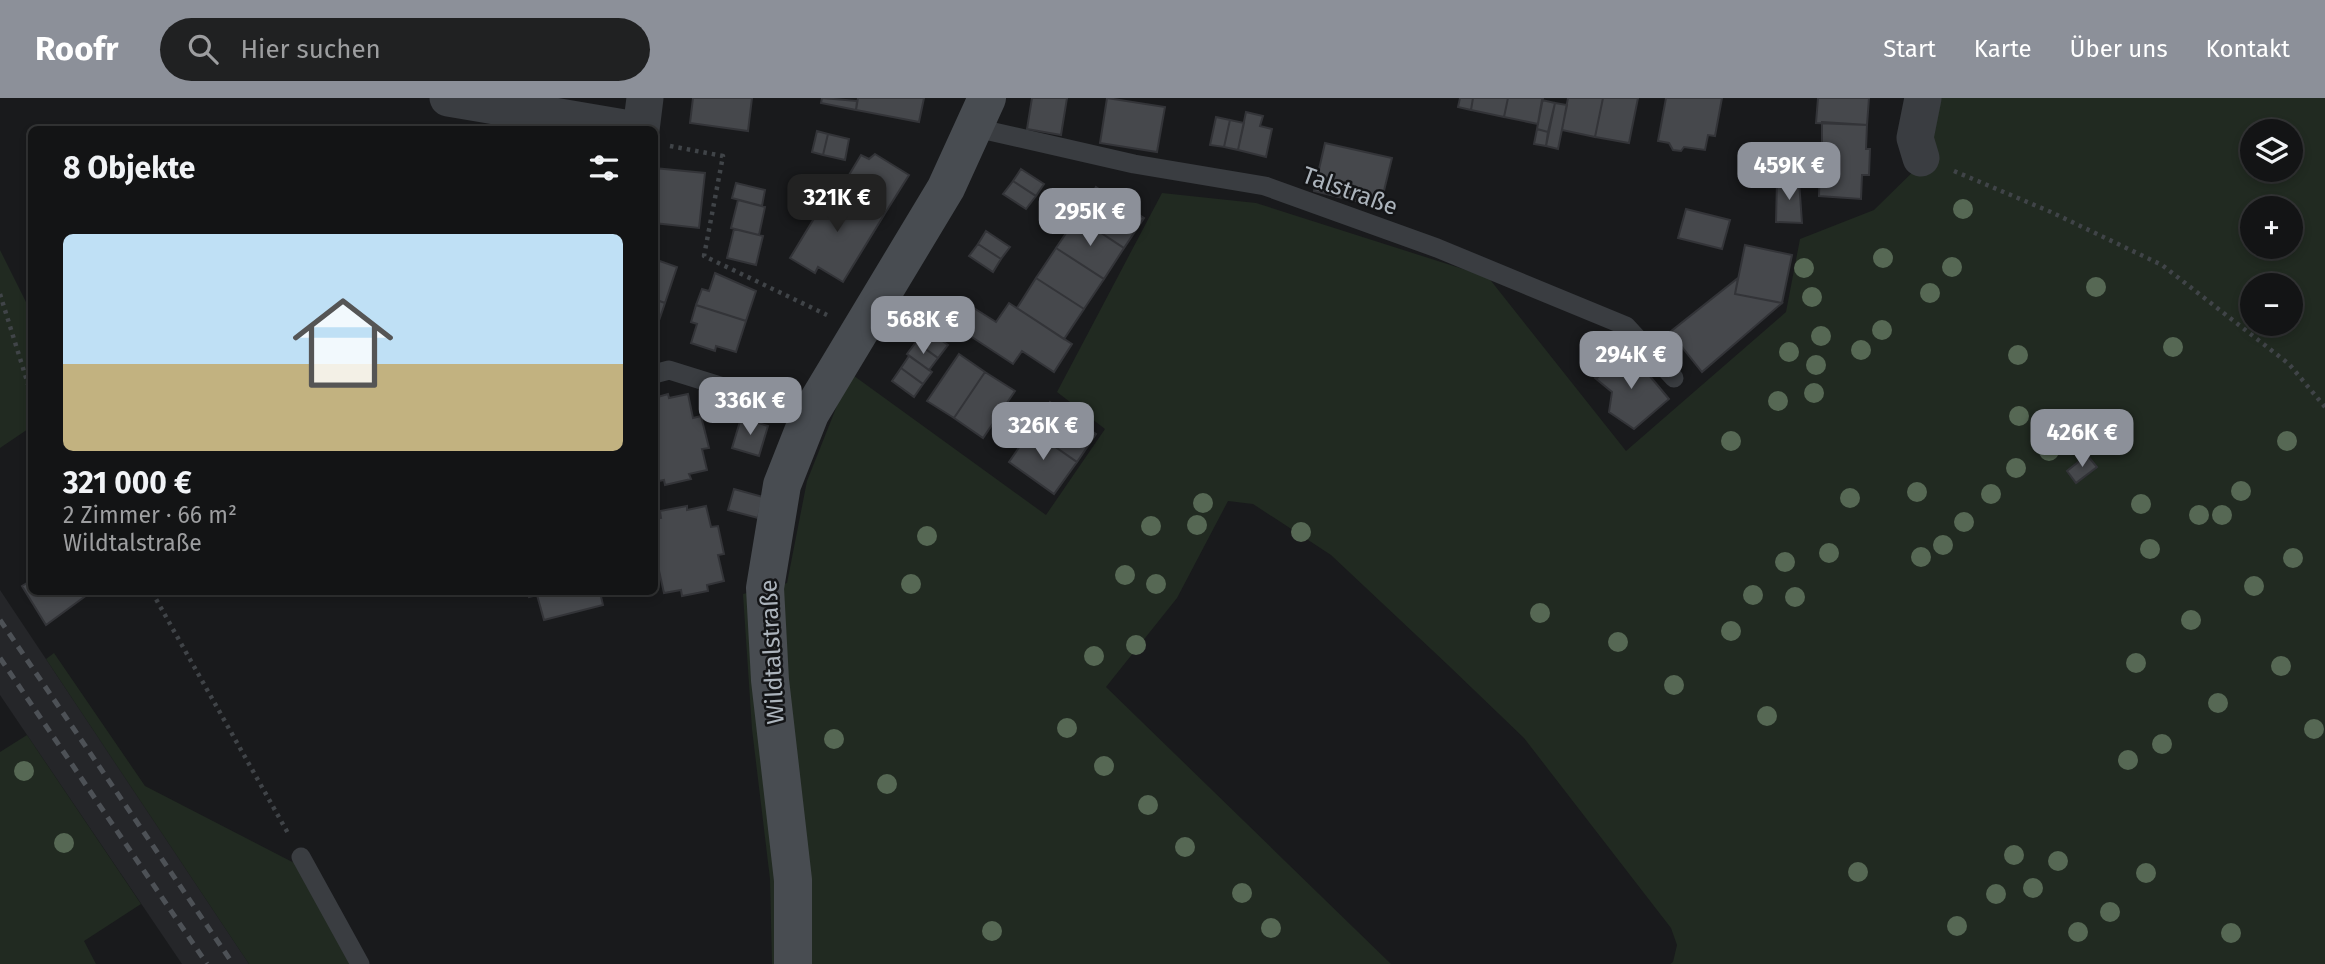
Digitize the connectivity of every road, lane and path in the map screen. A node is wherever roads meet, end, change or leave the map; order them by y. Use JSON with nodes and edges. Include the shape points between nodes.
{"nodes":[{"id":1,"x":448,"y":98,"type":"edge"},
{"id":2,"x":645,"y":98,"type":"edge"},
{"id":3,"x":1923,"y":98,"type":"edge"},
{"id":4,"x":981,"y":113,"type":"edge"},
{"id":5,"x":599,"y":126,"type":"edge"},
{"id":6,"x":647,"y":126,"type":"edge"},
{"id":7,"x":658,"y":138,"type":"edge"},
{"id":8,"x":1921,"y":158,"type":"joint"},
{"id":9,"x":0,"y":294,"type":"edge"},
{"id":10,"x":859,"y":331,"type":"junction"},
{"id":11,"x":658,"y":373,"type":"edge"},
{"id":12,"x":1674,"y":378,"type":"dead end"},
{"id":13,"x":28,"y":384,"type":"edge"},
{"id":14,"x":2325,"y":407,"type":"edge"},
{"id":15,"x":810,"y":414,"type":"junction"},
{"id":16,"x":154,"y":595,"type":"edge"},
{"id":17,"x":301,"y":857,"type":"joint"},
{"id":18,"x":360,"y":964,"type":"edge"},
{"id":19,"x":793,"y":964,"type":"edge"}],
"edges":[{"from":1,"to":5,"type":"street"},
{"from":2,"to":6,"type":"street"},
{"from":3,"to":8,"type":"street","via":[[1915,138]]},
{"from":4,"to":10,"type":"street","name":"Wildtalstraße","via":[[946,188]]},
{"from":4,"to":12,"type":"lane","name":"Talstraße","via":[[1134,164],[1265,186],[1437,248],[1626,326]]},
{"from":7,"to":10,"type":"path","via":[[723,156],[704,256]]},
{"from":8,"to":14,"type":"path","via":[[2162,264],[2289,364]]},
{"from":9,"to":13,"type":"path"},
{"from":10,"to":15,"type":"street","name":"Wildtalstraße"},
{"from":11,"to":15,"type":"lane","via":[[669,370]]},
{"from":15,"to":19,"type":"street","name":"Wildtalstraße","via":[[782,485],[765,588],[770,680],[793,880]]},
{"from":16,"to":17,"type":"path"},
{"from":17,"to":18,"type":"lane"}]}
